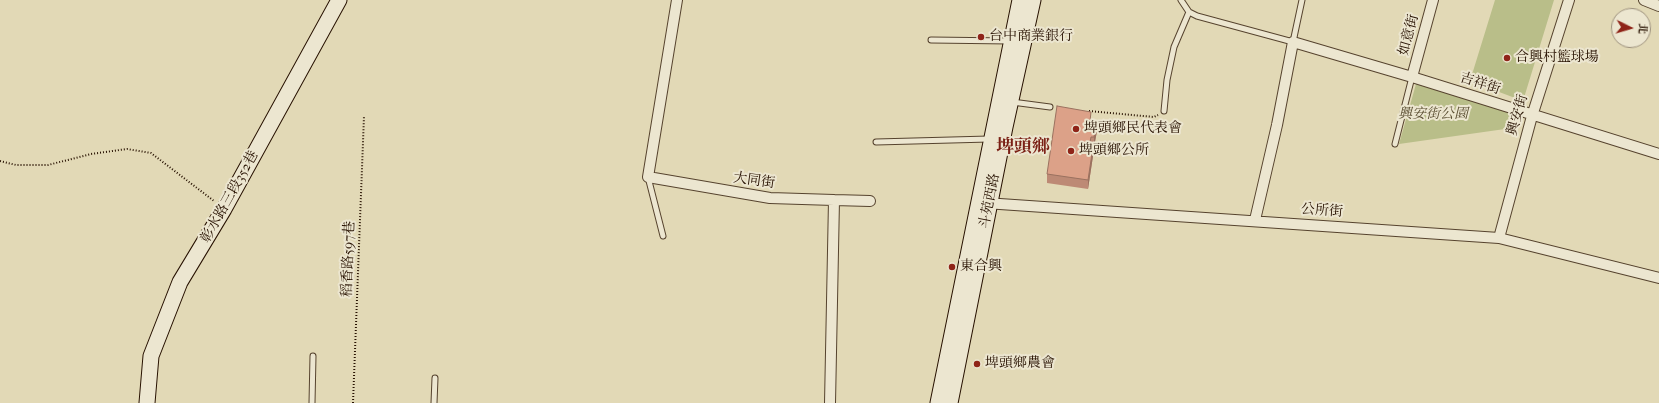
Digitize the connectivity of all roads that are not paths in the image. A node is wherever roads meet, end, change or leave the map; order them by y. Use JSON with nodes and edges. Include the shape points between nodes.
{"nodes":[{"id":1,"x":339,"y":0,"type":"edge"},
{"id":2,"x":677,"y":0,"type":"edge"},
{"id":3,"x":1020,"y":0,"type":"edge"},
{"id":4,"x":1033,"y":0,"type":"edge"},
{"id":5,"x":1181,"y":0,"type":"edge"},
{"id":6,"x":1302,"y":0,"type":"edge"},
{"id":7,"x":1433,"y":0,"type":"edge"},
{"id":8,"x":1569,"y":0,"type":"edge"},
{"id":9,"x":1644,"y":0,"type":"edge"},
{"id":10,"x":1659,"y":6,"type":"edge"},
{"id":11,"x":1188,"y":12,"type":"junction"},
{"id":12,"x":931,"y":40,"type":"dead end"},
{"id":13,"x":1011,"y":41,"type":"junction"},
{"id":14,"x":1293,"y":42,"type":"junction"},
{"id":15,"x":1412,"y":77,"type":"junction"},
{"id":16,"x":1005,"y":100,"type":"junction"},
{"id":17,"x":1050,"y":107,"type":"dead end"},
{"id":18,"x":1164,"y":111,"type":"road end"},
{"id":19,"x":1532,"y":116,"type":"junction"},
{"id":20,"x":991,"y":139,"type":"junction"},
{"id":21,"x":876,"y":142,"type":"dead end"},
{"id":22,"x":1395,"y":144,"type":"dead end"},
{"id":23,"x":1659,"y":154,"type":"edge"},
{"id":24,"x":648,"y":177,"type":"junction"},
{"id":25,"x":834,"y":200,"type":"junction"},
{"id":26,"x":870,"y":201,"type":"dead end"},
{"id":27,"x":984,"y":203,"type":"junction"},
{"id":28,"x":1255,"y":220,"type":"junction"},
{"id":29,"x":663,"y":236,"type":"dead end"},
{"id":30,"x":1499,"y":238,"type":"junction"},
{"id":31,"x":1659,"y":278,"type":"edge"},
{"id":32,"x":314,"y":356,"type":"dead end"},
{"id":33,"x":435,"y":378,"type":"dead end"},
{"id":34,"x":147,"y":403,"type":"edge"},
{"id":35,"x":312,"y":403,"type":"edge"},
{"id":36,"x":434,"y":403,"type":"edge"},
{"id":37,"x":830,"y":403,"type":"edge"},
{"id":38,"x":938,"y":403,"type":"edge"},
{"id":39,"x":950,"y":403,"type":"edge"}],
"edges":[{"from":1,"to":34,"type":"main road","name":"彰水路三段352巷","via":[[224,209],[180,282],[151,356]]},
{"from":2,"to":24,"type":"street"},
{"from":3,"to":13,"type":"main road","name":"斗苑西路"},
{"from":4,"to":16,"type":"main road","name":"斗苑西路"},
{"from":5,"to":11,"type":"lane"},
{"from":6,"to":14,"type":"lane"},
{"from":7,"to":15,"type":"street","name":"如意街"},
{"from":8,"to":19,"type":"street","name":"興安街"},
{"from":9,"to":10,"type":"street"},
{"from":11,"to":14,"type":"lane"},
{"from":11,"to":18,"type":"lane","via":[[1174,47]]},
{"from":12,"to":13,"type":"lane"},
{"from":13,"to":16,"type":"main road","name":"斗苑西路"},
{"from":14,"to":15,"type":"street","name":"吉祥街"},
{"from":14,"to":28,"type":"street"},
{"from":15,"to":19,"type":"street","name":"吉祥街"},
{"from":15,"to":22,"type":"lane"},
{"from":16,"to":17,"type":"lane"},
{"from":16,"to":20,"type":"main road","name":"斗苑西路"},
{"from":16,"to":27,"type":"main road","name":"斗苑西路"},
{"from":19,"to":23,"type":"street","name":"吉祥街"},
{"from":19,"to":30,"type":"street","name":"興安街"},
{"from":20,"to":21,"type":"lane"},
{"from":20,"to":27,"type":"main road","name":"斗苑西路"},
{"from":24,"to":25,"type":"street","name":"大同街","via":[[770,198]]},
{"from":24,"to":29,"type":"lane"},
{"from":25,"to":26,"type":"street","name":"大同街"},
{"from":25,"to":37,"type":"street"},
{"from":27,"to":28,"type":"street","name":"公所街"},
{"from":27,"to":38,"type":"main road","name":"斗苑西路"},
{"from":27,"to":39,"type":"main road","name":"斗苑西路"},
{"from":28,"to":30,"type":"street","name":"公所街"},
{"from":30,"to":31,"type":"street","name":"公所街"},
{"from":32,"to":35,"type":"lane"},
{"from":33,"to":36,"type":"lane"}]}
